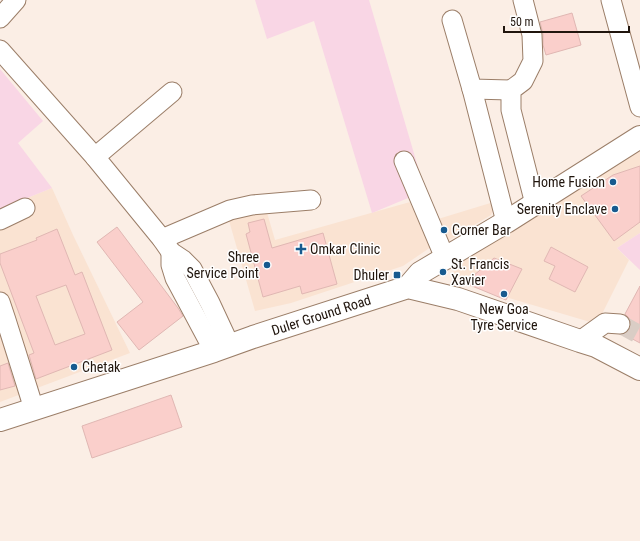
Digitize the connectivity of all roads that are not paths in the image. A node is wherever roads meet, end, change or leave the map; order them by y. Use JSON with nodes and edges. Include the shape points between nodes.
{"nodes":[{"id":1,"x":16,"y":0,"type":"edge"},
{"id":2,"x":523,"y":0,"type":"edge"},
{"id":3,"x":610,"y":0,"type":"edge"},
{"id":4,"x":0,"y":18,"type":"edge"},
{"id":5,"x":452,"y":20,"type":"dead end"},
{"id":6,"x":0,"y":50,"type":"edge"},
{"id":7,"x":472,"y":89,"type":"junction"},
{"id":8,"x":511,"y":90,"type":"junction"},
{"id":9,"x":172,"y":92,"type":"dead end"},
{"id":10,"x":640,"y":108,"type":"edge"},
{"id":11,"x":640,"y":137,"type":"edge"},
{"id":12,"x":94,"y":157,"type":"junction"},
{"id":13,"x":404,"y":162,"type":"dead end"},
{"id":14,"x":311,"y":200,"type":"dead end"},
{"id":15,"x":535,"y":204,"type":"junction"},
{"id":16,"x":25,"y":208,"type":"dead end"},
{"id":17,"x":0,"y":220,"type":"edge"},
{"id":18,"x":506,"y":222,"type":"junction"},
{"id":19,"x":167,"y":245,"type":"junction"},
{"id":20,"x":444,"y":258,"type":"junction"},
{"id":21,"x":408,"y":287,"type":"junction"},
{"id":22,"x":0,"y":302,"type":"edge"},
{"id":23,"x":620,"y":324,"type":"tunnel mouth"},
{"id":24,"x":580,"y":341,"type":"junction"},
{"id":25,"x":222,"y":349,"type":"junction"},
{"id":26,"x":640,"y":369,"type":"edge"},
{"id":27,"x":34,"y":409,"type":"junction"},
{"id":28,"x":0,"y":420,"type":"edge"}],
"edges":[{"from":1,"to":4,"type":"street"},
{"from":2,"to":8,"type":"street","via":[[532,35],[533,61],[523,81]]},
{"from":3,"to":10,"type":"street"},
{"from":5,"to":7,"type":"street"},
{"from":6,"to":12,"type":"street"},
{"from":7,"to":8,"type":"street"},
{"from":7,"to":18,"type":"street"},
{"from":8,"to":15,"type":"street","via":[[511,110]]},
{"from":9,"to":12,"type":"street"},
{"from":11,"to":15,"type":"main road"},
{"from":12,"to":19,"type":"street"},
{"from":13,"to":20,"type":"street"},
{"from":14,"to":19,"type":"street","via":[[252,205],[230,210]]},
{"from":15,"to":18,"type":"main road"},
{"from":16,"to":17,"type":"street"},
{"from":18,"to":20,"type":"main road"},
{"from":19,"to":25,"type":"street","via":[[174,278]]},
{"from":20,"to":21,"type":"main road","via":[[420,273]]},
{"from":21,"to":24,"type":"main road","via":[[458,299]]},
{"from":21,"to":25,"type":"main road","name":"Duler Ground Road"},
{"from":22,"to":27,"type":"street"},
{"from":23,"to":24,"type":"street","via":[[605,323]]},
{"from":24,"to":26,"type":"main road","via":[[596,346]]},
{"from":25,"to":27,"type":"main road","name":"Duler Ground Road"},
{"from":27,"to":28,"type":"main road","name":"Duler Ground Road"}]}
